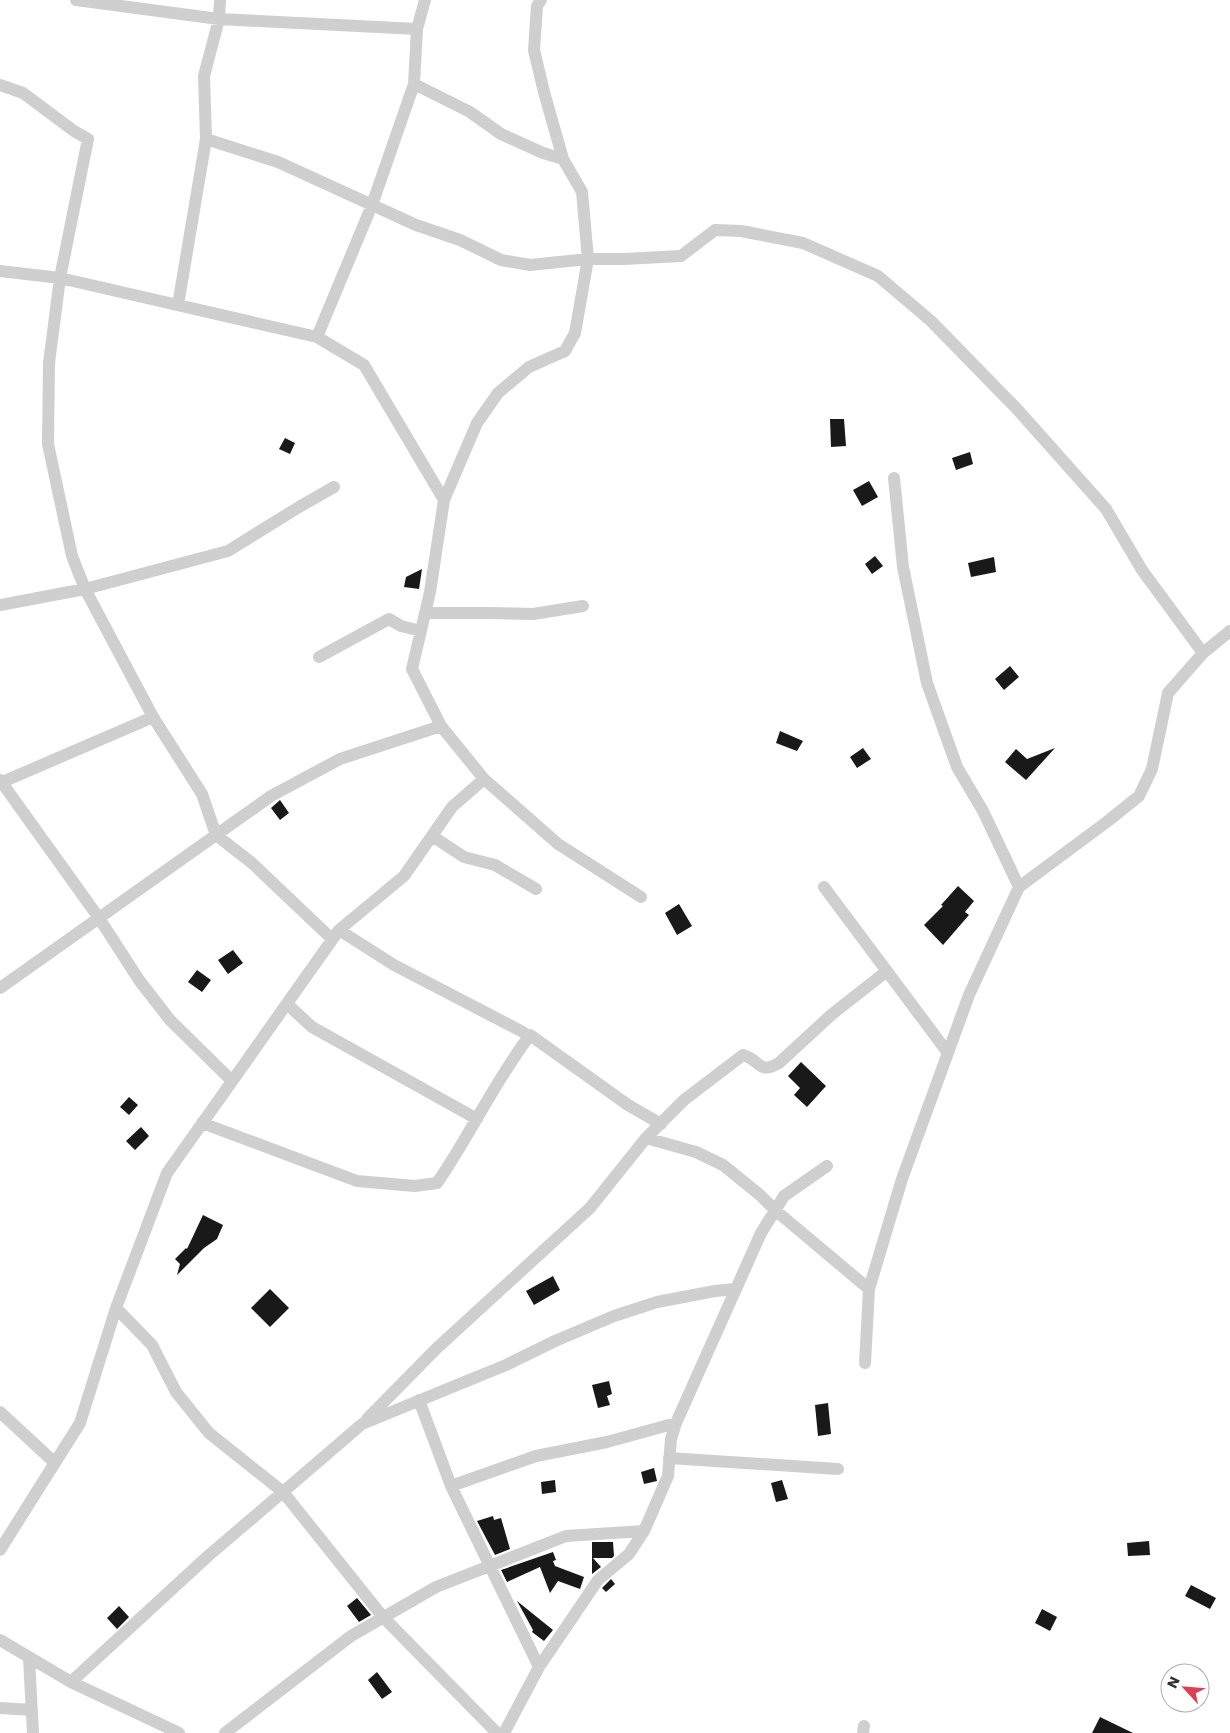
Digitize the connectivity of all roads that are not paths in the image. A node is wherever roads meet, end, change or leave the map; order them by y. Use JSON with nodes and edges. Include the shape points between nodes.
{"nodes":[{"id":1,"x":76,"y":0,"type":"edge"},
{"id":2,"x":220,"y":0,"type":"edge"},
{"id":3,"x":425,"y":0,"type":"edge"},
{"id":4,"x":541,"y":0,"type":"edge"},
{"id":5,"x":219,"y":18,"type":"junction"},
{"id":6,"x":417,"y":29,"type":"junction"},
{"id":7,"x":414,"y":84,"type":"junction"},
{"id":8,"x":0,"y":85,"type":"edge"},
{"id":9,"x":206,"y":139,"type":"junction"},
{"id":10,"x":563,"y":159,"type":"junction"},
{"id":11,"x":372,"y":205,"type":"junction"},
{"id":12,"x":588,"y":260,"type":"junction"},
{"id":13,"x":0,"y":271,"type":"edge"},
{"id":14,"x":60,"y":278,"type":"junction"},
{"id":15,"x":178,"y":305,"type":"junction"},
{"id":16,"x":316,"y":336,"type":"junction"},
{"id":17,"x":894,"y":478,"type":"dead end"},
{"id":18,"x":334,"y":487,"type":"dead end"},
{"id":19,"x":444,"y":500,"type":"junction"},
{"id":20,"x":85,"y":589,"type":"junction"},
{"id":21,"x":0,"y":605,"type":"edge"},
{"id":22,"x":582,"y":606,"type":"dead end"},
{"id":23,"x":425,"y":613,"type":"junction"},
{"id":24,"x":421,"y":631,"type":"junction"},
{"id":25,"x":1230,"y":631,"type":"edge"},
{"id":26,"x":1203,"y":653,"type":"junction"},
{"id":27,"x":319,"y":657,"type":"dead end"},
{"id":28,"x":153,"y":717,"type":"junction"},
{"id":29,"x":440,"y":726,"type":"junction"},
{"id":30,"x":484,"y":779,"type":"junction"},
{"id":31,"x":0,"y":782,"type":"edge"},
{"id":32,"x":216,"y":835,"type":"junction"},
{"id":33,"x":432,"y":836,"type":"junction"},
{"id":34,"x":824,"y":887,"type":"dead end"},
{"id":35,"x":1019,"y":887,"type":"junction"},
{"id":36,"x":536,"y":889,"type":"dead end"},
{"id":37,"x":641,"y":897,"type":"dead end"},
{"id":38,"x":99,"y":918,"type":"junction"},
{"id":39,"x":336,"y":934,"type":"junction"},
{"id":40,"x":887,"y":972,"type":"junction"},
{"id":41,"x":0,"y":988,"type":"edge"},
{"id":42,"x":287,"y":1004,"type":"junction"},
{"id":43,"x":523,"y":1032,"type":"dead end"},
{"id":44,"x":948,"y":1053,"type":"junction"},
{"id":45,"x":232,"y":1081,"type":"junction"},
{"id":46,"x":477,"y":1119,"type":"junction"},
{"id":47,"x":202,"y":1123,"type":"junction"},
{"id":48,"x":661,"y":1124,"type":"junction"},
{"id":49,"x":646,"y":1138,"type":"junction"},
{"id":50,"x":827,"y":1166,"type":"dead end"},
{"id":51,"x":776,"y":1210,"type":"junction"},
{"id":52,"x":735,"y":1289,"type":"junction"},
{"id":53,"x":869,"y":1289,"type":"junction"},
{"id":54,"x":116,"y":1308,"type":"junction"},
{"id":55,"x":864,"y":1363,"type":"dead end"},
{"id":56,"x":419,"y":1400,"type":"junction"},
{"id":57,"x":0,"y":1412,"type":"edge"},
{"id":58,"x":676,"y":1423,"type":"junction"},
{"id":59,"x":362,"y":1424,"type":"junction"},
{"id":60,"x":669,"y":1458,"type":"junction"},
{"id":61,"x":54,"y":1463,"type":"junction"},
{"id":62,"x":838,"y":1469,"type":"dead end"},
{"id":63,"x":451,"y":1486,"type":"junction"},
{"id":64,"x":283,"y":1492,"type":"junction"},
{"id":65,"x":644,"y":1530,"type":"junction"},
{"id":66,"x":0,"y":1550,"type":"edge"},
{"id":67,"x":489,"y":1566,"type":"junction"},
{"id":68,"x":384,"y":1617,"type":"junction"},
{"id":69,"x":0,"y":1640,"type":"edge"},
{"id":70,"x":30,"y":1658,"type":"junction"},
{"id":71,"x":539,"y":1667,"type":"junction"},
{"id":72,"x":70,"y":1682,"type":"junction"},
{"id":73,"x":0,"y":1708,"type":"edge"},
{"id":74,"x":32,"y":1710,"type":"junction"},
{"id":75,"x":33,"y":1733,"type":"edge"},
{"id":76,"x":179,"y":1733,"type":"edge"},
{"id":77,"x":225,"y":1733,"type":"edge"},
{"id":78,"x":497,"y":1733,"type":"edge"},
{"id":79,"x":504,"y":1733,"type":"edge"}],
"edges":[{"from":1,"to":5,"type":"street"},
{"from":2,"to":5,"type":"street"},
{"from":3,"to":6,"type":"street"},
{"from":4,"to":10,"type":"street","via":[[537,6],[534,50]]},
{"from":5,"to":6,"type":"street"},
{"from":5,"to":9,"type":"street","via":[[204,76]]},
{"from":6,"to":7,"type":"street"},
{"from":7,"to":10,"type":"street","via":[[470,112],[501,134]]},
{"from":7,"to":11,"type":"street"},
{"from":8,"to":14,"type":"street","via":[[23,93],[88,139]]},
{"from":9,"to":11,"type":"street","via":[[278,162]]},
{"from":9,"to":15,"type":"street"},
{"from":10,"to":12,"type":"street","via":[[582,192]]},
{"from":11,"to":12,"type":"street","via":[[501,260],[530,265]]},
{"from":11,"to":16,"type":"street"},
{"from":12,"to":19,"type":"street","via":[[575,333],[565,351],[529,367],[498,393],[477,423]]},
{"from":12,"to":26,"type":"street","via":[[681,256],[715,230],[741,231],[803,243],[878,276],[931,322],[1017,408],[1106,509],[1142,570]]},
{"from":13,"to":14,"type":"street"},
{"from":14,"to":15,"type":"street"},
{"from":14,"to":20,"type":"street","via":[[49,363],[48,444],[72,556]]},
{"from":15,"to":16,"type":"street"},
{"from":16,"to":19,"type":"street","via":[[364,365]]},
{"from":17,"to":35,"type":"street","via":[[902,567],[927,683],[957,767],[983,811]]},
{"from":18,"to":20,"type":"street","via":[[228,551]]},
{"from":19,"to":23,"type":"street"},
{"from":20,"to":21,"type":"street"},
{"from":20,"to":28,"type":"street"},
{"from":22,"to":23,"type":"street","via":[[533,614]]},
{"from":23,"to":24,"type":"street"},
{"from":24,"to":27,"type":"street","via":[[388,619]]},
{"from":24,"to":29,"type":"street","via":[[412,669]]},
{"from":25,"to":26,"type":"street"},
{"from":26,"to":35,"type":"street","via":[[1168,693],[1152,769],[1139,796]]},
{"from":28,"to":31,"type":"street"},
{"from":28,"to":32,"type":"street","via":[[202,794]]},
{"from":29,"to":30,"type":"street"},
{"from":29,"to":32,"type":"street","via":[[340,759],[271,796]]},
{"from":30,"to":33,"type":"street","via":[[452,807]]},
{"from":30,"to":37,"type":"street","via":[[558,844]]},
{"from":31,"to":38,"type":"street"},
{"from":32,"to":38,"type":"street"},
{"from":32,"to":39,"type":"street"},
{"from":33,"to":36,"type":"street","via":[[464,857],[496,865]]},
{"from":33,"to":39,"type":"street","via":[[404,876]]},
{"from":34,"to":40,"type":"street"},
{"from":35,"to":44,"type":"street","via":[[969,995]]},
{"from":38,"to":41,"type":"street"},
{"from":38,"to":45,"type":"street","via":[[170,1020]]},
{"from":39,"to":42,"type":"street"},
{"from":39,"to":43,"type":"street"},
{"from":40,"to":44,"type":"street"},
{"from":40,"to":48,"type":"street","via":[[831,1015],[779,1063],[763,1068],[752,1057],[743,1054],[684,1100]]},
{"from":42,"to":45,"type":"street"},
{"from":42,"to":46,"type":"street","via":[[312,1027]]},
{"from":44,"to":53,"type":"street","via":[[902,1179]]},
{"from":45,"to":47,"type":"street"},
{"from":46,"to":47,"type":"street","via":[[437,1183],[415,1186],[357,1180]]},
{"from":46,"to":48,"type":"street","via":[[530,1035],[628,1105]]},
{"from":47,"to":54,"type":"street","via":[[167,1173]]},
{"from":48,"to":49,"type":"street"},
{"from":49,"to":51,"type":"street","via":[[696,1152],[722,1165]]},
{"from":49,"to":59,"type":"street","via":[[590,1208],[437,1348]]},
{"from":50,"to":51,"type":"street","via":[[784,1196]]},
{"from":51,"to":52,"type":"street","via":[[761,1233]]},
{"from":51,"to":53,"type":"street"},
{"from":52,"to":56,"type":"street","via":[[657,1302],[614,1316]]},
{"from":52,"to":58,"type":"street"},
{"from":53,"to":55,"type":"street"},
{"from":54,"to":61,"type":"street","via":[[80,1422]]},
{"from":54,"to":64,"type":"street","via":[[152,1345],[176,1392],[209,1433]]},
{"from":56,"to":59,"type":"street"},
{"from":56,"to":63,"type":"street"},
{"from":57,"to":61,"type":"street"},
{"from":58,"to":60,"type":"street"},
{"from":58,"to":63,"type":"street","via":[[607,1442],[536,1456]]},
{"from":59,"to":64,"type":"street"},
{"from":60,"to":62,"type":"street"},
{"from":60,"to":65,"type":"street","via":[[668,1476]]},
{"from":61,"to":66,"type":"street"},
{"from":63,"to":67,"type":"street"},
{"from":64,"to":68,"type":"street"},
{"from":64,"to":72,"type":"street"},
{"from":65,"to":67,"type":"street","via":[[566,1536]]},
{"from":65,"to":71,"type":"street","via":[[629,1554],[598,1580]]},
{"from":67,"to":68,"type":"street","via":[[436,1587]]},
{"from":67,"to":71,"type":"street"},
{"from":68,"to":77,"type":"street","via":[[351,1636]]},
{"from":68,"to":78,"type":"street"},
{"from":69,"to":70,"type":"street"},
{"from":70,"to":72,"type":"street"},
{"from":70,"to":74,"type":"street"},
{"from":71,"to":79,"type":"street"},
{"from":72,"to":76,"type":"street"},
{"from":73,"to":74,"type":"street"},
{"from":74,"to":75,"type":"street"}]}
